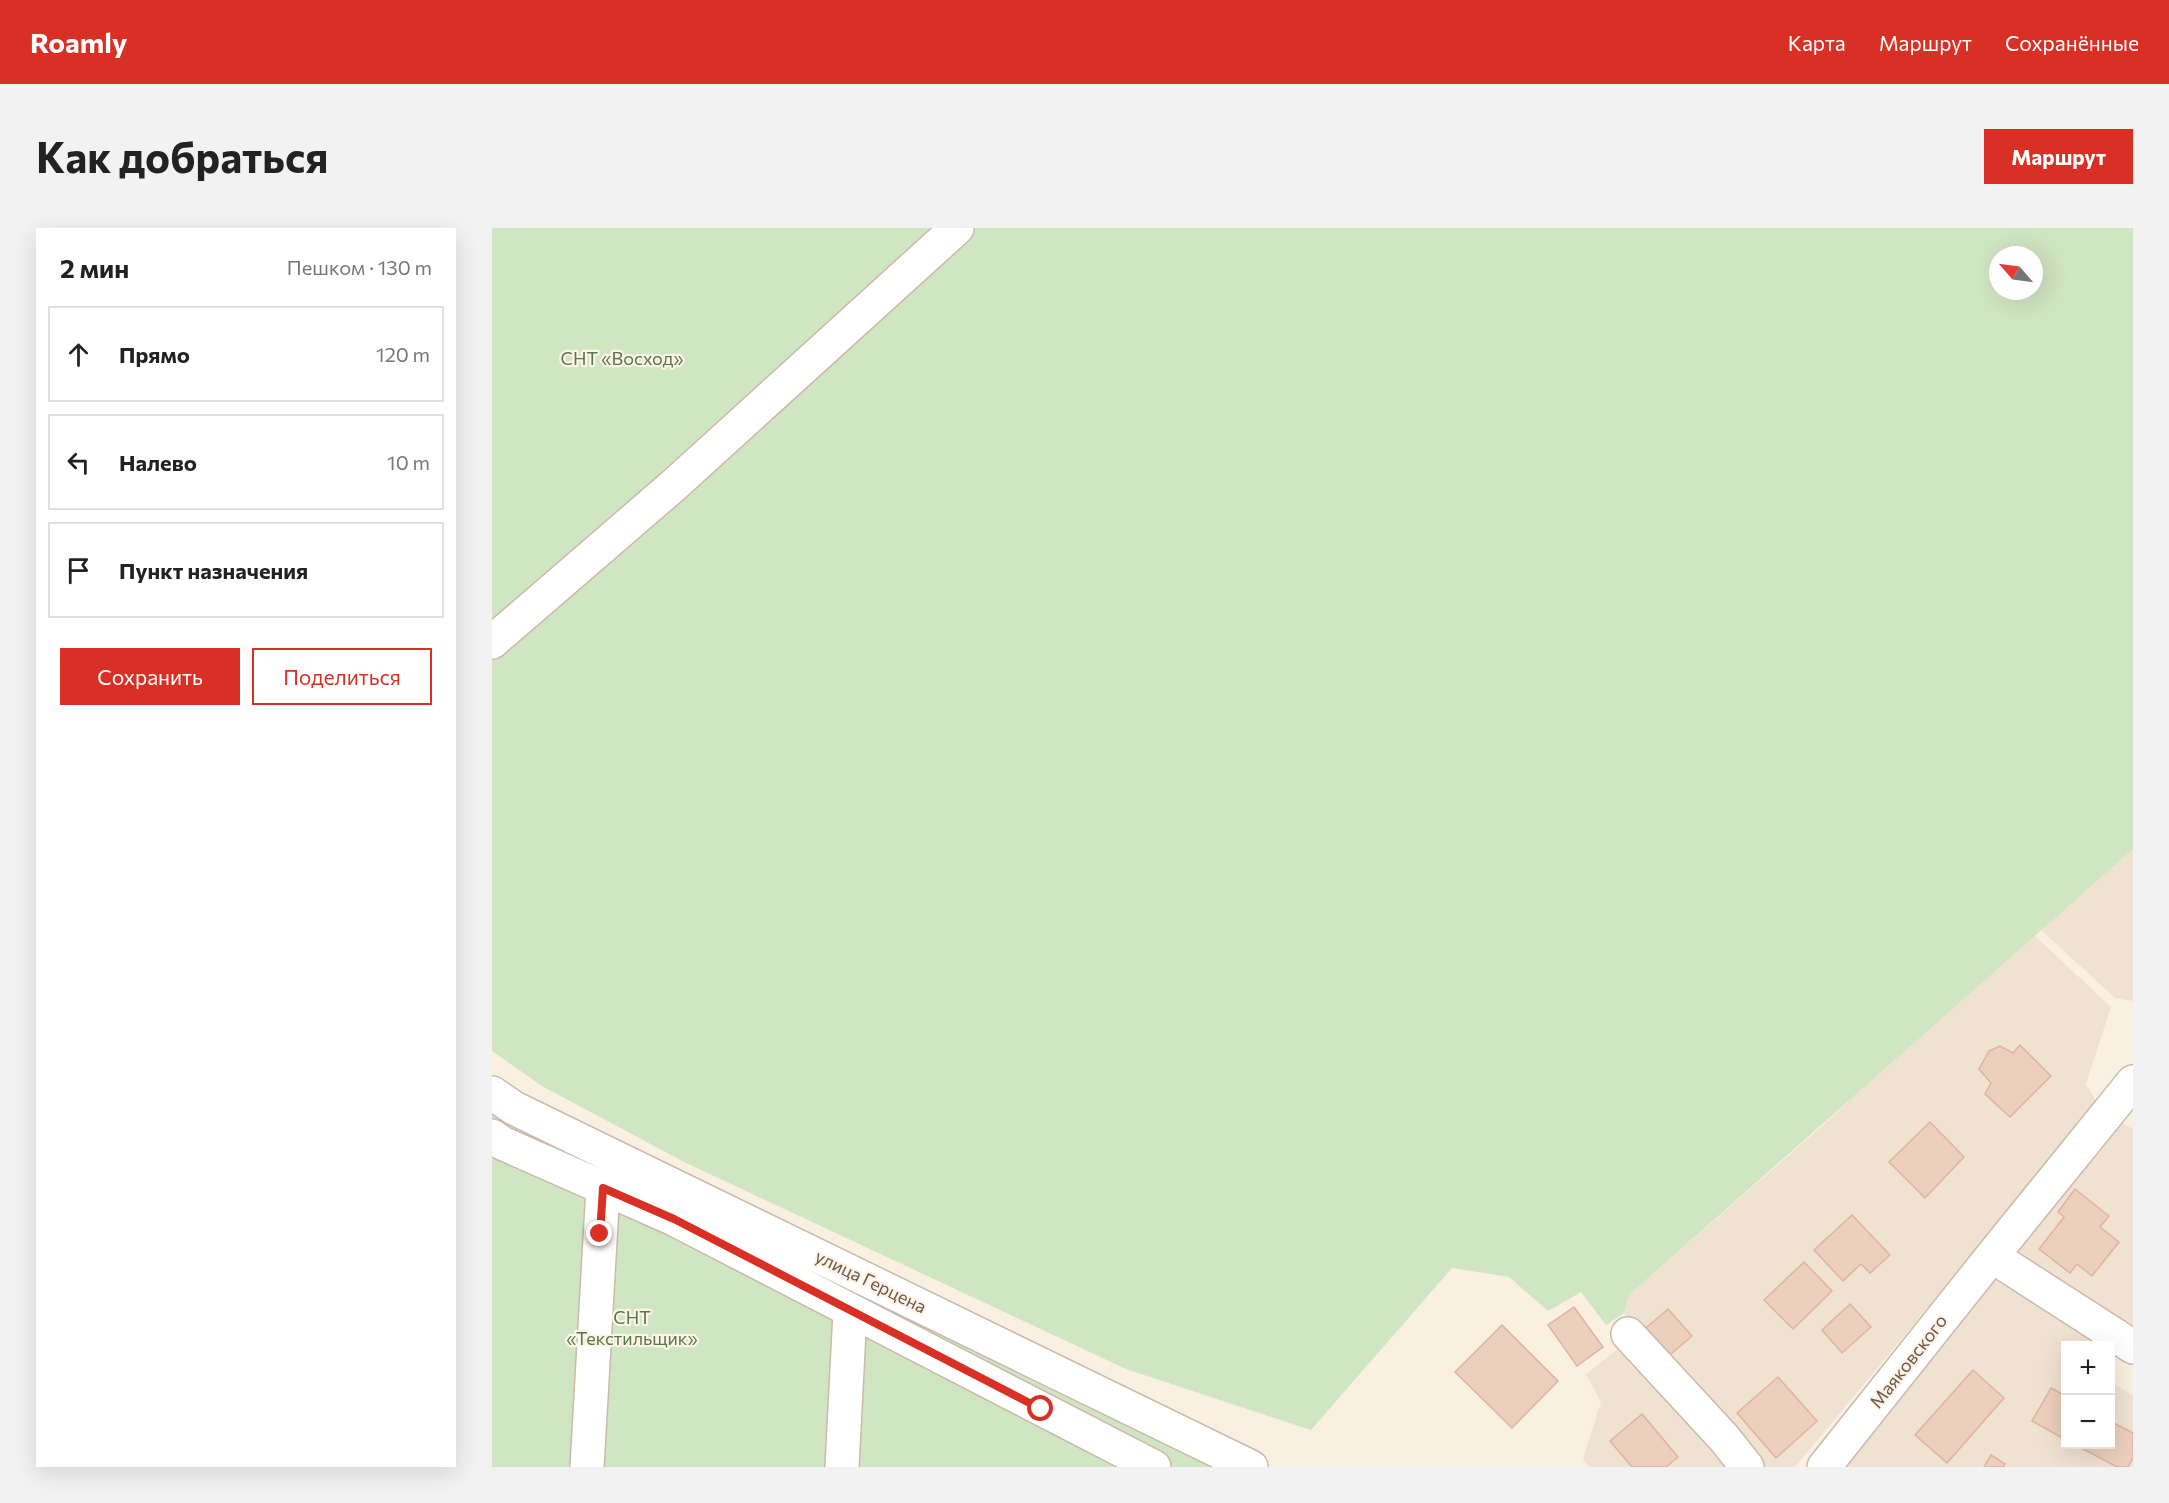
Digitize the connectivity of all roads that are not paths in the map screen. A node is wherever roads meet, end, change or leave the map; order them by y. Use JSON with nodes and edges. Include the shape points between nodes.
{"nodes":[{"id":1,"x":957,"y":228,"type":"edge"},
{"id":2,"x":492,"y":642,"type":"edge"},
{"id":3,"x":2133,"y":1082,"type":"edge"},
{"id":4,"x":492,"y":1093,"type":"edge"},
{"id":5,"x":492,"y":1136,"type":"edge"},
{"id":6,"x":603,"y":1188,"type":"junction"},
{"id":7,"x":1992,"y":1256,"type":"junction"},
{"id":8,"x":850,"y":1312,"type":"junction"},
{"id":9,"x":1628,"y":1334,"type":"dead end"},
{"id":10,"x":2133,"y":1347,"type":"edge"},
{"id":11,"x":1140,"y":1411,"type":"junction"},
{"id":12,"x":1098,"y":1454,"type":"edge"},
{"id":13,"x":587,"y":1467,"type":"edge"},
{"id":14,"x":842,"y":1467,"type":"edge"},
{"id":15,"x":1154,"y":1467,"type":"edge"},
{"id":16,"x":1251,"y":1467,"type":"edge"},
{"id":17,"x":1747,"y":1467,"type":"edge"},
{"id":18,"x":1824,"y":1467,"type":"edge"}],
"edges":[{"from":1,"to":2,"type":"street","via":[[674,485]]},
{"from":3,"to":7,"type":"street","name":"Маяковского"},
{"from":4,"to":11,"type":"street","name":"улица Герцена","via":[[514,1108]]},
{"from":5,"to":6,"type":"street"},
{"from":6,"to":8,"type":"street","via":[[674,1219]]},
{"from":6,"to":13,"type":"street"},
{"from":7,"to":10,"type":"street"},
{"from":7,"to":18,"type":"street","name":"Маяковского"},
{"from":8,"to":12,"type":"street"},
{"from":8,"to":14,"type":"street"},
{"from":9,"to":17,"type":"street"},
{"from":11,"to":12,"type":"street","via":[[1111,1430]]},
{"from":11,"to":16,"type":"street","name":"улица Герцена"},
{"from":12,"to":15,"type":"street"}]}
